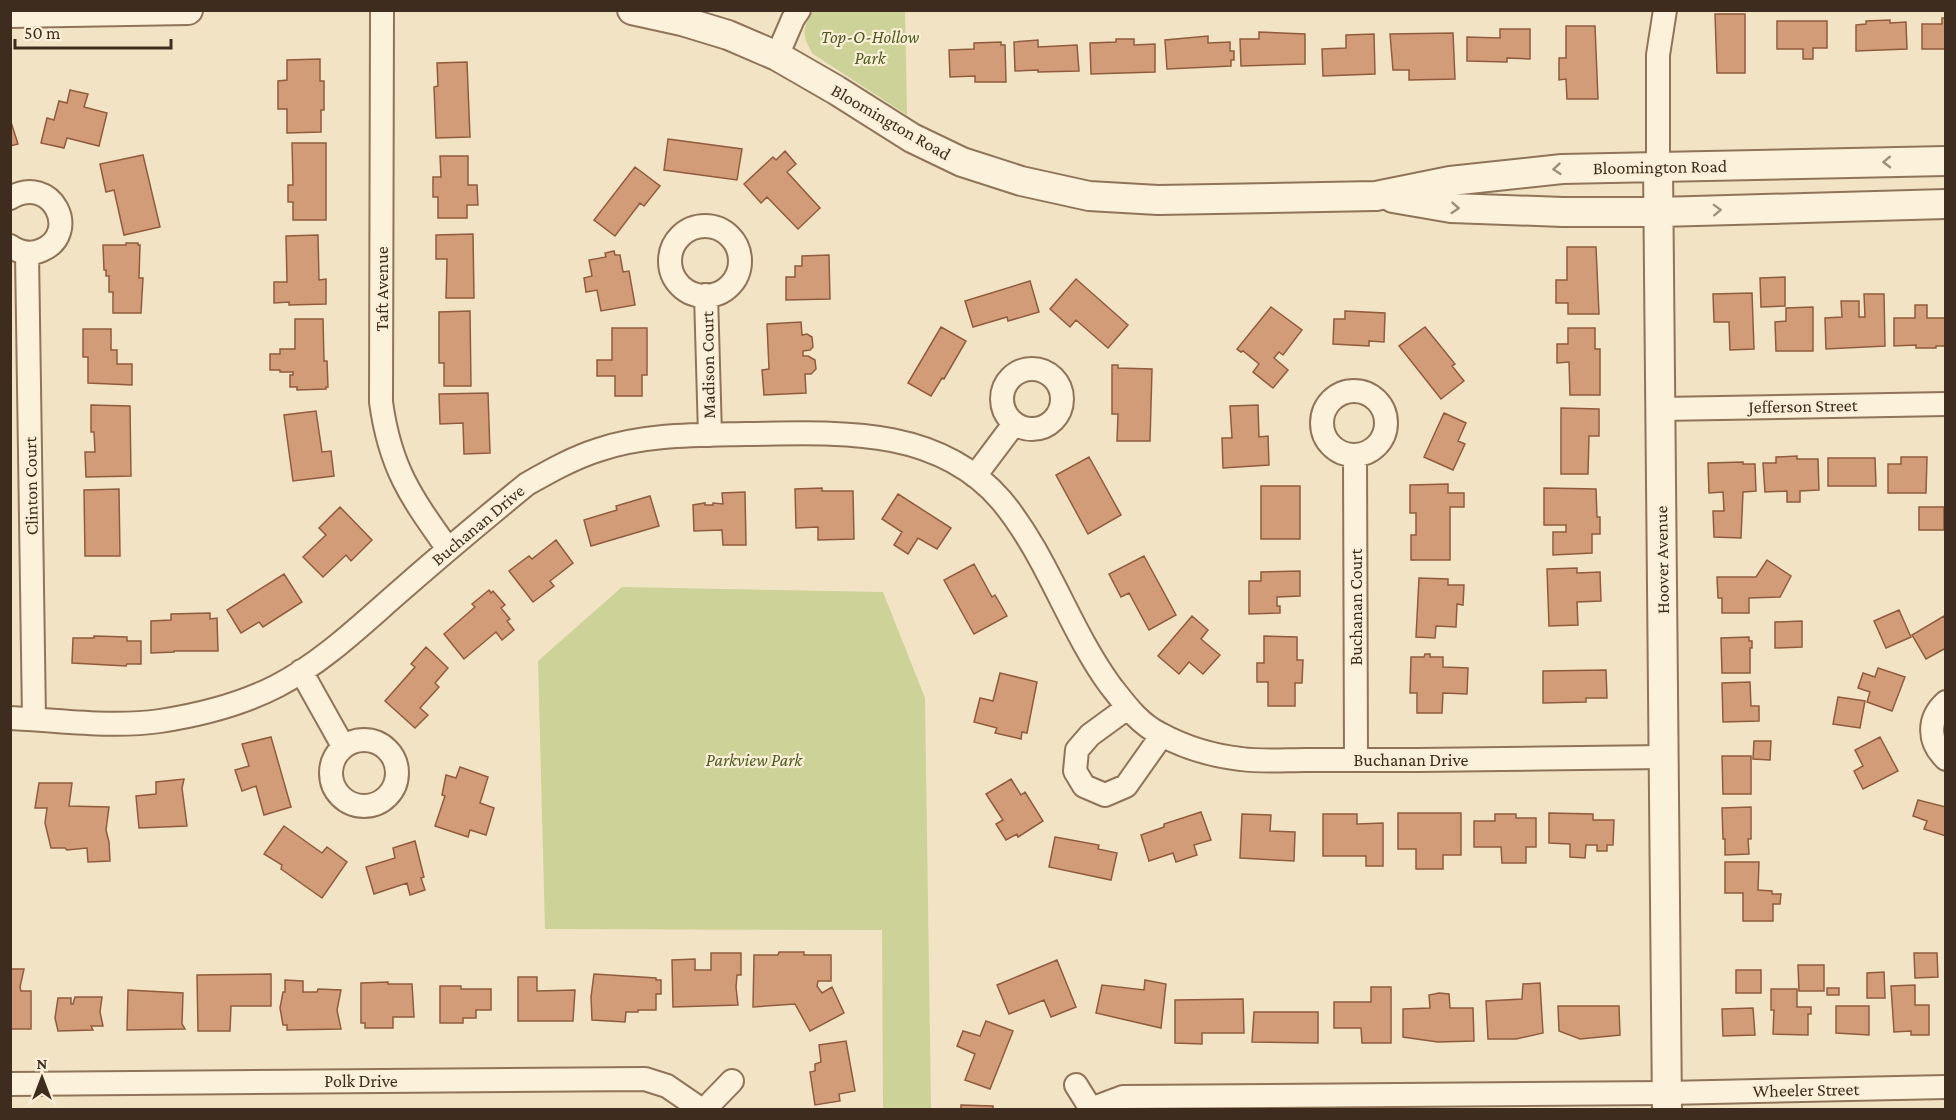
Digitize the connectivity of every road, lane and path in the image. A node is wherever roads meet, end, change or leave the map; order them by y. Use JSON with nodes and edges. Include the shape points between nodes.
{"nodes":[{"id":1,"x":188,"y":10,"type":"edge"},
{"id":2,"x":382,"y":10,"type":"edge"},
{"id":3,"x":632,"y":10,"type":"edge"},
{"id":4,"x":799,"y":10,"type":"edge"},
{"id":5,"x":1665,"y":10,"type":"edge"},
{"id":6,"x":10,"y":13,"type":"edge"},
{"id":7,"x":777,"y":56,"type":"junction"},
{"id":8,"x":1946,"y":160,"type":"edge"},
{"id":9,"x":1658,"y":167,"type":"junction"},
{"id":10,"x":1376,"y":196,"type":"junction"},
{"id":11,"x":10,"y":198,"type":"edge"},
{"id":12,"x":1946,"y":204,"type":"edge"},
{"id":13,"x":1659,"y":212,"type":"junction"},
{"id":14,"x":19,"y":249,"type":"edge"},
{"id":15,"x":706,"y":295,"type":"dead end"},
{"id":16,"x":1946,"y":404,"type":"edge"},
{"id":17,"x":1661,"y":409,"type":"junction"},
{"id":18,"x":1014,"y":424,"type":"dead end"},
{"id":19,"x":710,"y":435,"type":"junction"},
{"id":20,"x":1355,"y":455,"type":"dead end"},
{"id":21,"x":975,"y":476,"type":"junction"},
{"id":22,"x":448,"y":549,"type":"junction"},
{"id":23,"x":301,"y":671,"type":"junction"},
{"id":24,"x":1946,"y":702,"type":"edge"},
{"id":25,"x":1127,"y":708,"type":"junction"},
{"id":26,"x":10,"y":718,"type":"edge"},
{"id":27,"x":34,"y":719,"type":"junction"},
{"id":28,"x":1162,"y":735,"type":"junction"},
{"id":29,"x":343,"y":746,"type":"dead end"},
{"id":30,"x":1664,"y":758,"type":"junction"},
{"id":31,"x":1946,"y":759,"type":"edge"},
{"id":32,"x":1356,"y":760,"type":"junction"},
{"id":33,"x":732,"y":1081,"type":"dead end"},
{"id":34,"x":10,"y":1084,"type":"edge"},
{"id":35,"x":1076,"y":1085,"type":"dead end"},
{"id":36,"x":1946,"y":1087,"type":"edge"},
{"id":37,"x":1667,"y":1101,"type":"edge"},
{"id":38,"x":1091,"y":1109,"type":"edge"},
{"id":39,"x":703,"y":1110,"type":"edge"}],
"edges":[{"from":1,"to":6,"type":"street"},
{"from":2,"to":22,"type":"street","name":"Taft Avenue","via":[[381,402],[385,433],[395,463],[420,510]]},
{"from":3,"to":7,"type":"street","name":"Bloomington Road","via":[[728,35]]},
{"from":4,"to":7,"type":"street"},
{"from":5,"to":9,"type":"street","name":"Hoover Avenue","via":[[1658,55]]},
{"from":7,"to":10,"type":"street","name":"Bloomington Road","via":[[912,138],[962,162],[1021,182],[1089,196],[1158,200]]},
{"from":8,"to":9,"type":"street","name":"Bloomington Road","one_way":true},
{"from":9,"to":10,"type":"street","name":"Bloomington Road","one_way":true,"via":[[1562,169],[1450,181]]},
{"from":9,"to":13,"type":"street","name":"Hoover Avenue"},
{"from":10,"to":13,"type":"street","name":"Bloomington Road","one_way":true,"via":[[1451,208]]},
{"from":11,"to":14,"type":"street","name":"Clinton Court","via":[[31,191],[41,194],[56,205],[60,214],[58,234],[46,248]]},
{"from":13,"to":12,"type":"street","name":"Bloomington Road","one_way":true},
{"from":13,"to":17,"type":"street","name":"Hoover Avenue"},
{"from":14,"to":27,"type":"street","name":"Clinton Court"},
{"from":15,"to":19,"type":"street","name":"Madison Court"},
{"from":16,"to":17,"type":"street","name":"Jefferson Street"},
{"from":17,"to":30,"type":"street","name":"Hoover Avenue"},
{"from":18,"to":21,"type":"street"},
{"from":19,"to":21,"type":"street","name":"Buchanan Drive","via":[[844,433],[889,438],[952,461]]},
{"from":19,"to":22,"type":"street","name":"Buchanan Drive","via":[[639,440],[598,449],[562,464],[527,483]]},
{"from":20,"to":32,"type":"street","name":"Buchanan Court"},
{"from":21,"to":25,"type":"street","name":"Buchanan Drive","via":[[1020,525],[1092,660]]},
{"from":22,"to":23,"type":"street","name":"Buchanan Drive","via":[[342,642]]},
{"from":23,"to":27,"type":"street","name":"Buchanan Drive","via":[[244,699],[159,721]]},
{"from":23,"to":29,"type":"street"},
{"from":24,"to":31,"type":"street","via":[[1931,728],[1936,749]]},
{"from":25,"to":28,"type":"street","name":"Buchanan Drive"},
{"from":25,"to":28,"type":"street","via":[[1090,735],[1077,750],[1075,771],[1084,786],[1105,795],[1126,786]]},
{"from":26,"to":27,"type":"street","name":"Buchanan Drive"},
{"from":28,"to":32,"type":"street","name":"Buchanan Drive","via":[[1200,750],[1242,759]]},
{"from":30,"to":32,"type":"street","name":"Buchanan Drive"},
{"from":30,"to":37,"type":"street","name":"Hoover Avenue"},
{"from":33,"to":39,"type":"street"},
{"from":34,"to":39,"type":"street","name":"Polk Drive","via":[[645,1079],[667,1086]]},
{"from":35,"to":38,"type":"street"},
{"from":36,"to":37,"type":"street","name":"Wheeler Street"},
{"from":37,"to":38,"type":"street","name":"Wheeler Street","via":[[1122,1097]]}]}
